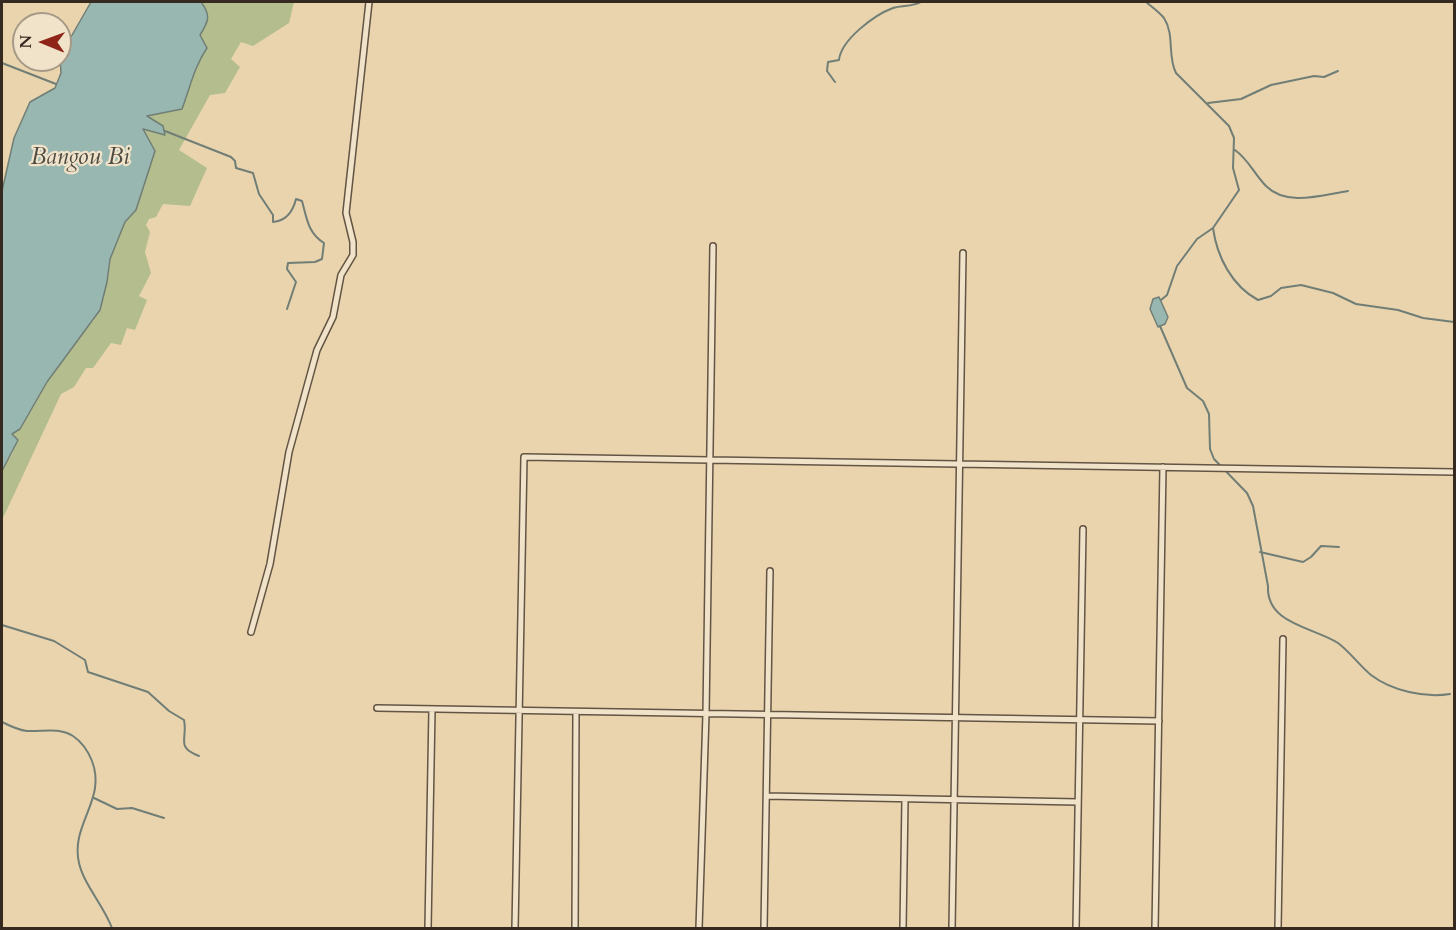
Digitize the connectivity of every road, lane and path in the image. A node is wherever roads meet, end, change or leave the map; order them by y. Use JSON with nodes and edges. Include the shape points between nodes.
{"nodes":[{"id":1,"x":369,"y":2,"type":"edge"},
{"id":2,"x":713,"y":246,"type":"dead end"},
{"id":3,"x":963,"y":253,"type":"dead end"},
{"id":4,"x":710,"y":460,"type":"junction"},
{"id":5,"x":959,"y":464,"type":"junction"},
{"id":6,"x":1163,"y":467,"type":"junction"},
{"id":7,"x":1455,"y":472,"type":"edge"},
{"id":8,"x":1083,"y":529,"type":"dead end"},
{"id":9,"x":770,"y":571,"type":"dead end"},
{"id":10,"x":251,"y":632,"type":"dead end"},
{"id":11,"x":1283,"y":639,"type":"dead end"},
{"id":12,"x":377,"y":708,"type":"dead end"},
{"id":13,"x":432,"y":709,"type":"junction"},
{"id":14,"x":519,"y":711,"type":"junction"},
{"id":15,"x":576,"y":712,"type":"junction"},
{"id":16,"x":706,"y":714,"type":"junction"},
{"id":17,"x":768,"y":715,"type":"junction"},
{"id":18,"x":955,"y":718,"type":"junction"},
{"id":19,"x":1080,"y":720,"type":"junction"},
{"id":20,"x":1159,"y":722,"type":"junction"},
{"id":21,"x":767,"y":796,"type":"junction"},
{"id":22,"x":905,"y":799,"type":"junction"},
{"id":23,"x":954,"y":800,"type":"junction"},
{"id":24,"x":1078,"y":802,"type":"junction"},
{"id":25,"x":428,"y":928,"type":"edge"},
{"id":26,"x":515,"y":928,"type":"edge"},
{"id":27,"x":575,"y":928,"type":"edge"},
{"id":28,"x":699,"y":928,"type":"edge"},
{"id":29,"x":764,"y":928,"type":"edge"},
{"id":30,"x":903,"y":928,"type":"edge"},
{"id":31,"x":952,"y":928,"type":"edge"},
{"id":32,"x":1076,"y":928,"type":"edge"},
{"id":33,"x":1155,"y":928,"type":"edge"},
{"id":34,"x":1278,"y":928,"type":"edge"}],
"edges":[{"from":1,"to":10,"type":"street","via":[[346,213],[353,255],[341,275],[333,317],[317,350],[289,452],[270,564]]},
{"from":2,"to":4,"type":"street"},
{"from":3,"to":5,"type":"street"},
{"from":4,"to":5,"type":"street"},
{"from":4,"to":14,"type":"street","via":[[524,457]]},
{"from":4,"to":16,"type":"street"},
{"from":5,"to":6,"type":"street"},
{"from":5,"to":18,"type":"street"},
{"from":6,"to":7,"type":"street"},
{"from":6,"to":20,"type":"street"},
{"from":8,"to":19,"type":"street"},
{"from":9,"to":17,"type":"street"},
{"from":11,"to":34,"type":"street"},
{"from":12,"to":13,"type":"street"},
{"from":13,"to":14,"type":"street"},
{"from":13,"to":25,"type":"street"},
{"from":14,"to":15,"type":"street"},
{"from":14,"to":26,"type":"street"},
{"from":15,"to":16,"type":"street"},
{"from":15,"to":27,"type":"street"},
{"from":16,"to":17,"type":"street"},
{"from":16,"to":28,"type":"street"},
{"from":17,"to":18,"type":"street"},
{"from":17,"to":21,"type":"street"},
{"from":18,"to":19,"type":"street"},
{"from":18,"to":23,"type":"street"},
{"from":19,"to":20,"type":"street"},
{"from":19,"to":24,"type":"street"},
{"from":20,"to":33,"type":"street"},
{"from":21,"to":22,"type":"street"},
{"from":21,"to":29,"type":"street"},
{"from":22,"to":23,"type":"street"},
{"from":22,"to":30,"type":"street"},
{"from":23,"to":24,"type":"street"},
{"from":23,"to":31,"type":"street"},
{"from":24,"to":32,"type":"street"}]}
